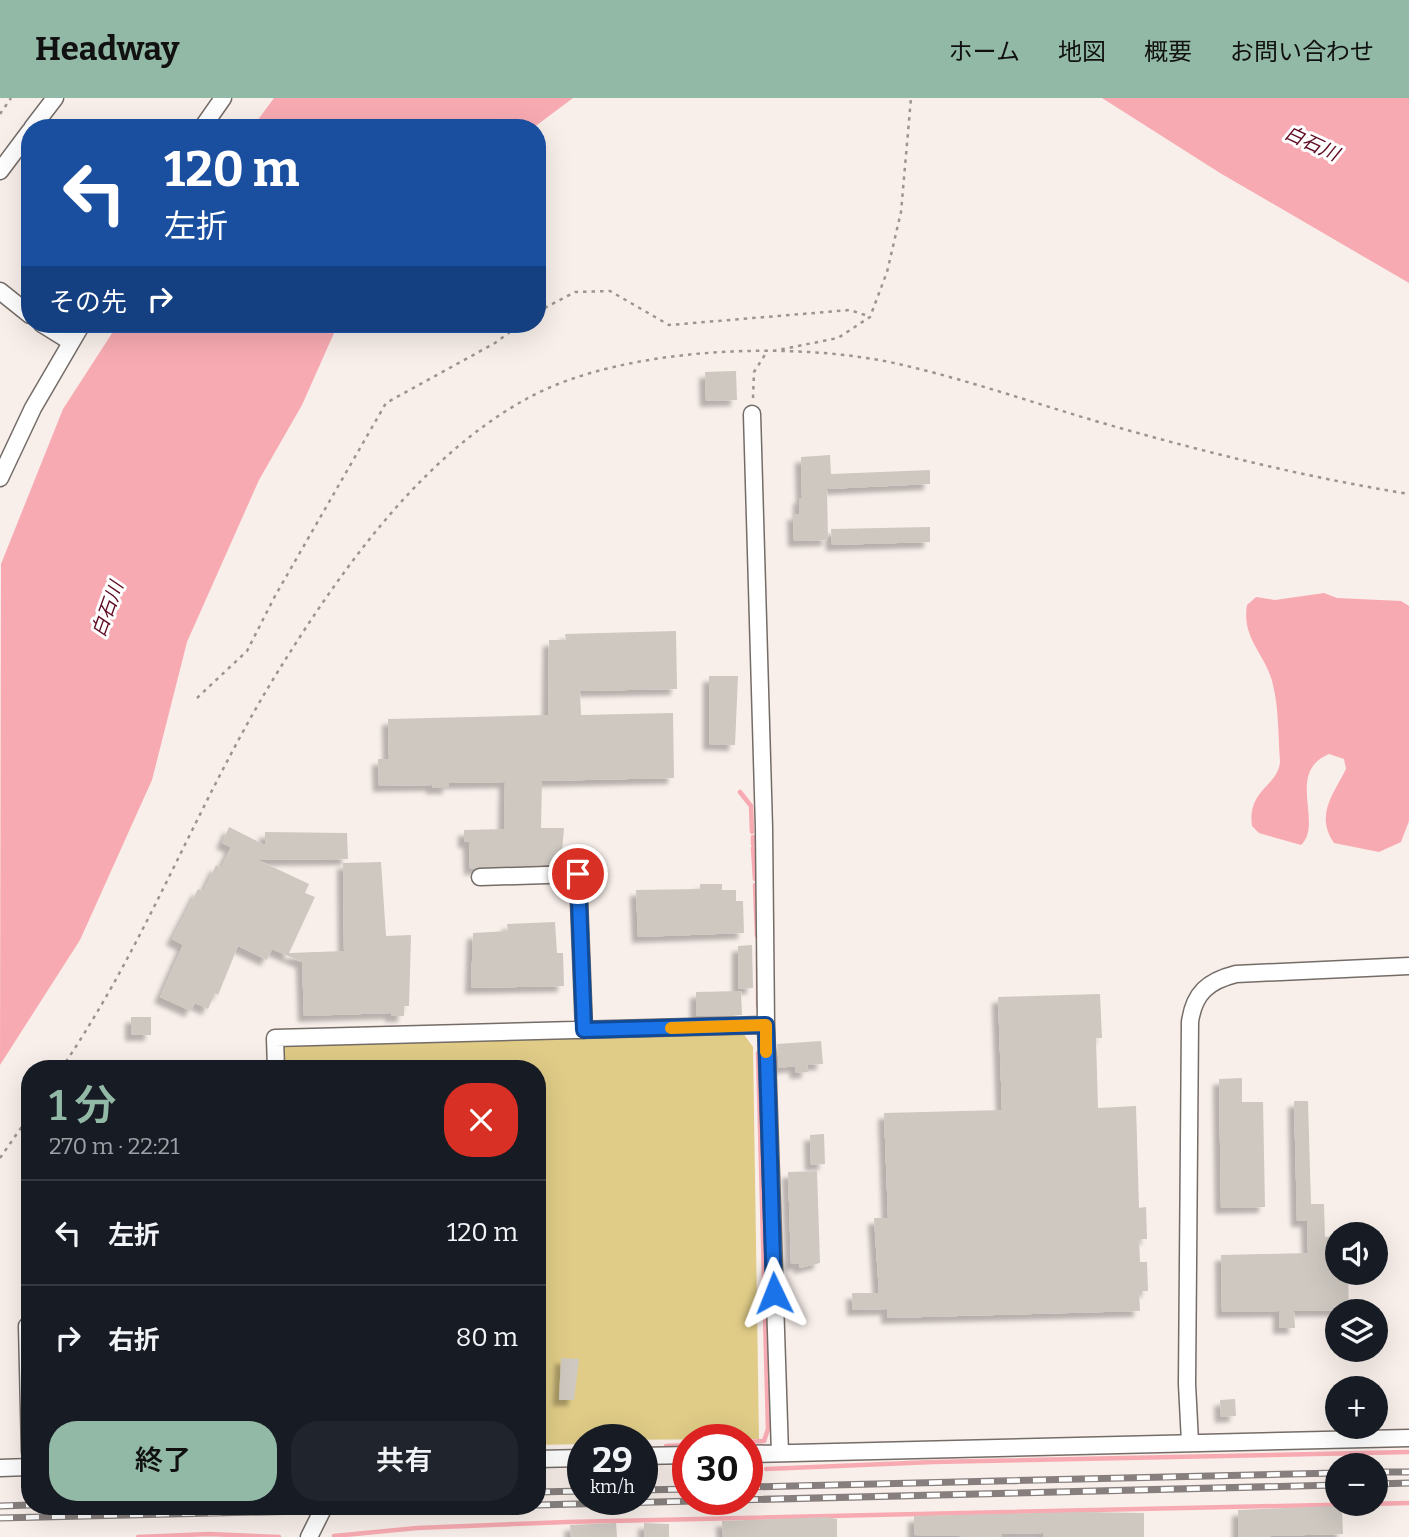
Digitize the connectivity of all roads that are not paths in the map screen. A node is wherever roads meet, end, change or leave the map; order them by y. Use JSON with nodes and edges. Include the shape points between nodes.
{"nodes":[{"id":1,"x":55,"y":98,"type":"edge"},
{"id":2,"x":223,"y":98,"type":"edge"},
{"id":3,"x":39,"y":119,"type":"edge"},
{"id":4,"x":208,"y":119,"type":"edge"},
{"id":5,"x":21,"y":143,"type":"edge"},
{"id":6,"x":0,"y":171,"type":"edge"},
{"id":7,"x":0,"y":291,"type":"edge"},
{"id":8,"x":21,"y":308,"type":"edge"},
{"id":9,"x":56,"y":333,"type":"edge"},
{"id":10,"x":76,"y":333,"type":"edge"},
{"id":11,"x":71,"y":342,"type":"junction"},
{"id":12,"x":752,"y":414,"type":"road end"},
{"id":13,"x":0,"y":478,"type":"edge"},
{"id":14,"x":480,"y":877,"type":"dead end"},
{"id":15,"x":1409,"y":966,"type":"edge"},
{"id":16,"x":766,"y":1025,"type":"junction"},
{"id":17,"x":584,"y":1030,"type":"junction"},
{"id":18,"x":276,"y":1060,"type":"edge"},
{"id":19,"x":1409,"y":1438,"type":"edge"},
{"id":20,"x":1190,"y":1441,"type":"junction"},
{"id":21,"x":780,"y":1453,"type":"junction"},
{"id":22,"x":763,"y":1454,"type":"edge"},
{"id":23,"x":567,"y":1458,"type":"edge"},
{"id":24,"x":546,"y":1459,"type":"edge"},
{"id":25,"x":21,"y":1467,"type":"edge"},
{"id":26,"x":0,"y":1468,"type":"edge"},
{"id":27,"x":320,"y":1515,"type":"edge"},
{"id":28,"x":309,"y":1537,"type":"edge"}],
"edges":[{"from":1,"to":3,"type":"street"},
{"from":2,"to":4,"type":"street"},
{"from":5,"to":6,"type":"street"},
{"from":7,"to":8,"type":"street"},
{"from":9,"to":11,"type":"street"},
{"from":10,"to":11,"type":"street"},
{"from":11,"to":13,"type":"street"},
{"from":12,"to":16,"type":"street"},
{"from":14,"to":17,"type":"street","via":[[578,874]]},
{"from":15,"to":20,"type":"street","via":[[1236,974],[1204,988],[1193,1004]]},
{"from":16,"to":17,"type":"street"},
{"from":16,"to":21,"type":"street"},
{"from":17,"to":18,"type":"street","via":[[275,1038]]},
{"from":19,"to":20,"type":"street"},
{"from":20,"to":21,"type":"street"},
{"from":21,"to":22,"type":"street"},
{"from":23,"to":24,"type":"street"},
{"from":25,"to":26,"type":"street"},
{"from":27,"to":28,"type":"street"}]}
